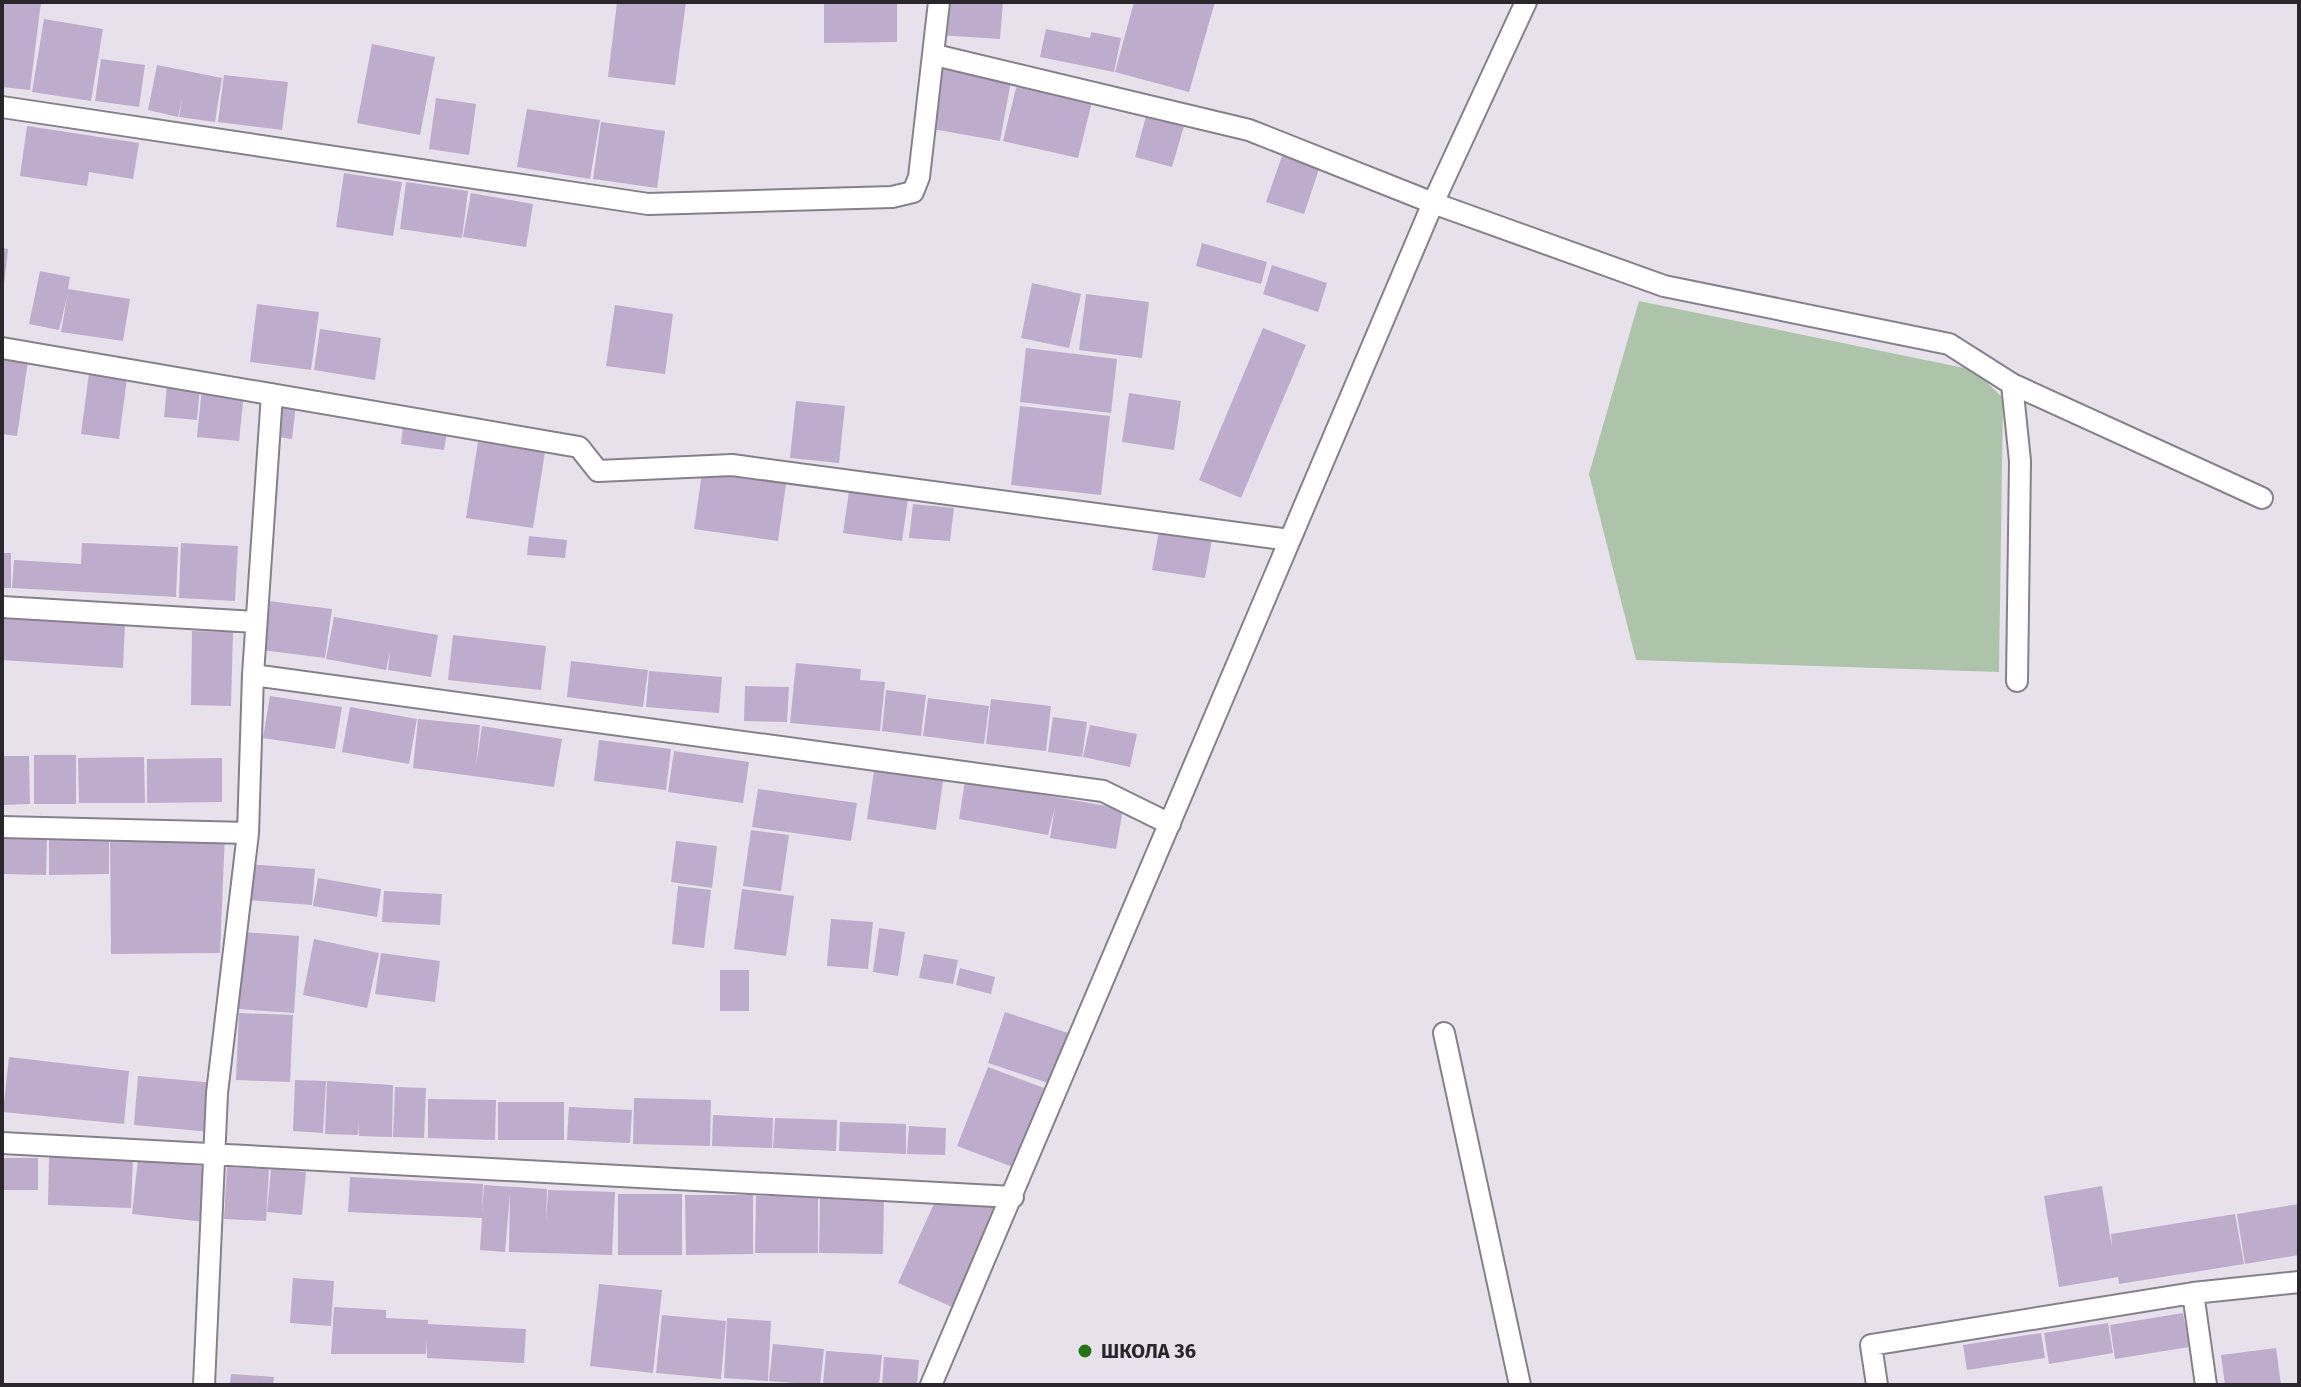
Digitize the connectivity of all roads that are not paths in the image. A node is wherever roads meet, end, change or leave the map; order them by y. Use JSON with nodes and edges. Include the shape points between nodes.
{"nodes":[{"id":1,"x":939,"y":2,"type":"edge"},
{"id":2,"x":1526,"y":2,"type":"edge"},
{"id":3,"x":935,"y":55,"type":"junction"},
{"id":4,"x":2,"y":107,"type":"edge"},
{"id":5,"x":1433,"y":203,"type":"junction"},
{"id":6,"x":2,"y":348,"type":"edge"},
{"id":7,"x":2012,"y":384,"type":"junction"},
{"id":8,"x":272,"y":394,"type":"junction"},
{"id":9,"x":2262,"y":498,"type":"dead end"},
{"id":10,"x":1290,"y":540,"type":"junction"},
{"id":11,"x":2,"y":607,"type":"edge"},
{"id":12,"x":256,"y":622,"type":"junction"},
{"id":13,"x":253,"y":675,"type":"junction"},
{"id":14,"x":2017,"y":681,"type":"dead end"},
{"id":15,"x":1170,"y":824,"type":"junction"},
{"id":16,"x":2,"y":827,"type":"edge"},
{"id":17,"x":248,"y":833,"type":"junction"},
{"id":18,"x":1444,"y":1033,"type":"dead end"},
{"id":19,"x":2,"y":1143,"type":"edge"},
{"id":20,"x":214,"y":1152,"type":"junction"},
{"id":21,"x":1013,"y":1197,"type":"junction"},
{"id":22,"x":2299,"y":1282,"type":"edge"},
{"id":23,"x":2193,"y":1293,"type":"junction"},
{"id":24,"x":204,"y":1385,"type":"edge"},
{"id":25,"x":931,"y":1385,"type":"edge"},
{"id":26,"x":1520,"y":1385,"type":"edge"},
{"id":27,"x":1877,"y":1385,"type":"edge"},
{"id":28,"x":2206,"y":1385,"type":"edge"}],
"edges":[{"from":1,"to":3,"type":"street"},
{"from":2,"to":5,"type":"street"},
{"from":3,"to":4,"type":"street","via":[[919,177],[913,192],[892,197],[648,204]]},
{"from":3,"to":5,"type":"street","via":[[1249,130]]},
{"from":5,"to":7,"type":"street","via":[[1664,286],[1949,344]]},
{"from":5,"to":10,"type":"street"},
{"from":6,"to":8,"type":"street"},
{"from":7,"to":9,"type":"street"},
{"from":7,"to":14,"type":"street","via":[[2020,461]]},
{"from":8,"to":10,"type":"street","via":[[579,447],[598,471],[732,465]]},
{"from":8,"to":12,"type":"street"},
{"from":10,"to":15,"type":"street"},
{"from":11,"to":12,"type":"street"},
{"from":12,"to":13,"type":"street"},
{"from":13,"to":15,"type":"street","via":[[1103,791]]},
{"from":13,"to":17,"type":"street"},
{"from":15,"to":21,"type":"street"},
{"from":16,"to":17,"type":"street"},
{"from":17,"to":20,"type":"street"},
{"from":18,"to":26,"type":"street"},
{"from":19,"to":20,"type":"street"},
{"from":20,"to":21,"type":"street"},
{"from":20,"to":24,"type":"street"},
{"from":21,"to":25,"type":"street"},
{"from":22,"to":23,"type":"street"},
{"from":23,"to":27,"type":"street","via":[[1871,1345]]},
{"from":23,"to":28,"type":"street"}]}
